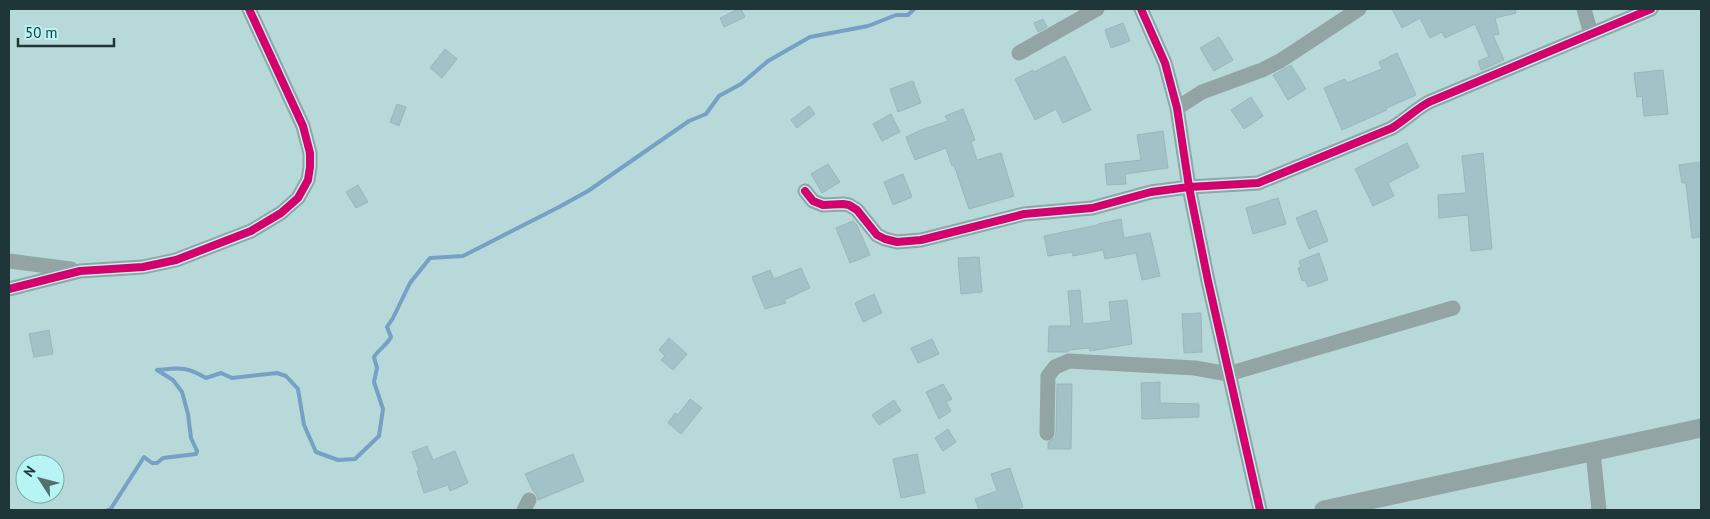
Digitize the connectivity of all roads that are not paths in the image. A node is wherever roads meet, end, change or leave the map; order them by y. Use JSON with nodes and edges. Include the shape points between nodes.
{"nodes":[{"id":1,"x":249,"y":9,"type":"edge"},
{"id":2,"x":1097,"y":9,"type":"edge"},
{"id":3,"x":1141,"y":9,"type":"edge"},
{"id":4,"x":1359,"y":9,"type":"edge"},
{"id":5,"x":1584,"y":9,"type":"edge"},
{"id":6,"x":1651,"y":9,"type":"edge"},
{"id":7,"x":1591,"y":34,"type":"junction"},
{"id":8,"x":1019,"y":53,"type":"dead end"},
{"id":9,"x":1177,"y":108,"type":"junction"},
{"id":10,"x":1189,"y":187,"type":"junction"},
{"id":11,"x":805,"y":191,"type":"dead end"},
{"id":12,"x":9,"y":261,"type":"edge"},
{"id":13,"x":80,"y":270,"type":"junction"},
{"id":14,"x":9,"y":289,"type":"edge"},
{"id":15,"x":1453,"y":308,"type":"dead end"},
{"id":16,"x":1228,"y":374,"type":"junction"},
{"id":17,"x":1701,"y":428,"type":"edge"},
{"id":18,"x":1047,"y":432,"type":"dead end"},
{"id":19,"x":1593,"y":452,"type":"junction"},
{"id":20,"x":1260,"y":510,"type":"edge"},
{"id":21,"x":1324,"y":510,"type":"edge"},
{"id":22,"x":1598,"y":510,"type":"edge"}],
"edges":[{"from":1,"to":13,"type":"street","via":[[303,126],[310,166],[303,191],[281,213],[251,231],[176,260],[143,267]]},
{"from":2,"to":8,"type":"street"},
{"from":3,"to":9,"type":"street","via":[[1164,63]]},
{"from":4,"to":9,"type":"street","via":[[1280,61],[1202,92]]},
{"from":5,"to":7,"type":"street"},
{"from":6,"to":7,"type":"street"},
{"from":7,"to":10,"type":"street","via":[[1420,106],[1392,128],[1258,183]]},
{"from":9,"to":10,"type":"street"},
{"from":10,"to":11,"type":"street","via":[[1151,192],[1092,208],[1024,214],[921,240],[897,242],[877,235],[850,205],[823,205],[813,201]]},
{"from":10,"to":16,"type":"street"},
{"from":12,"to":13,"type":"street"},
{"from":13,"to":14,"type":"street"},
{"from":15,"to":16,"type":"street"},
{"from":16,"to":18,"type":"street","via":[[1195,368],[1069,361],[1055,367],[1048,376]]},
{"from":16,"to":20,"type":"street"},
{"from":17,"to":19,"type":"street"},
{"from":19,"to":21,"type":"street"},
{"from":19,"to":22,"type":"street"}]}
